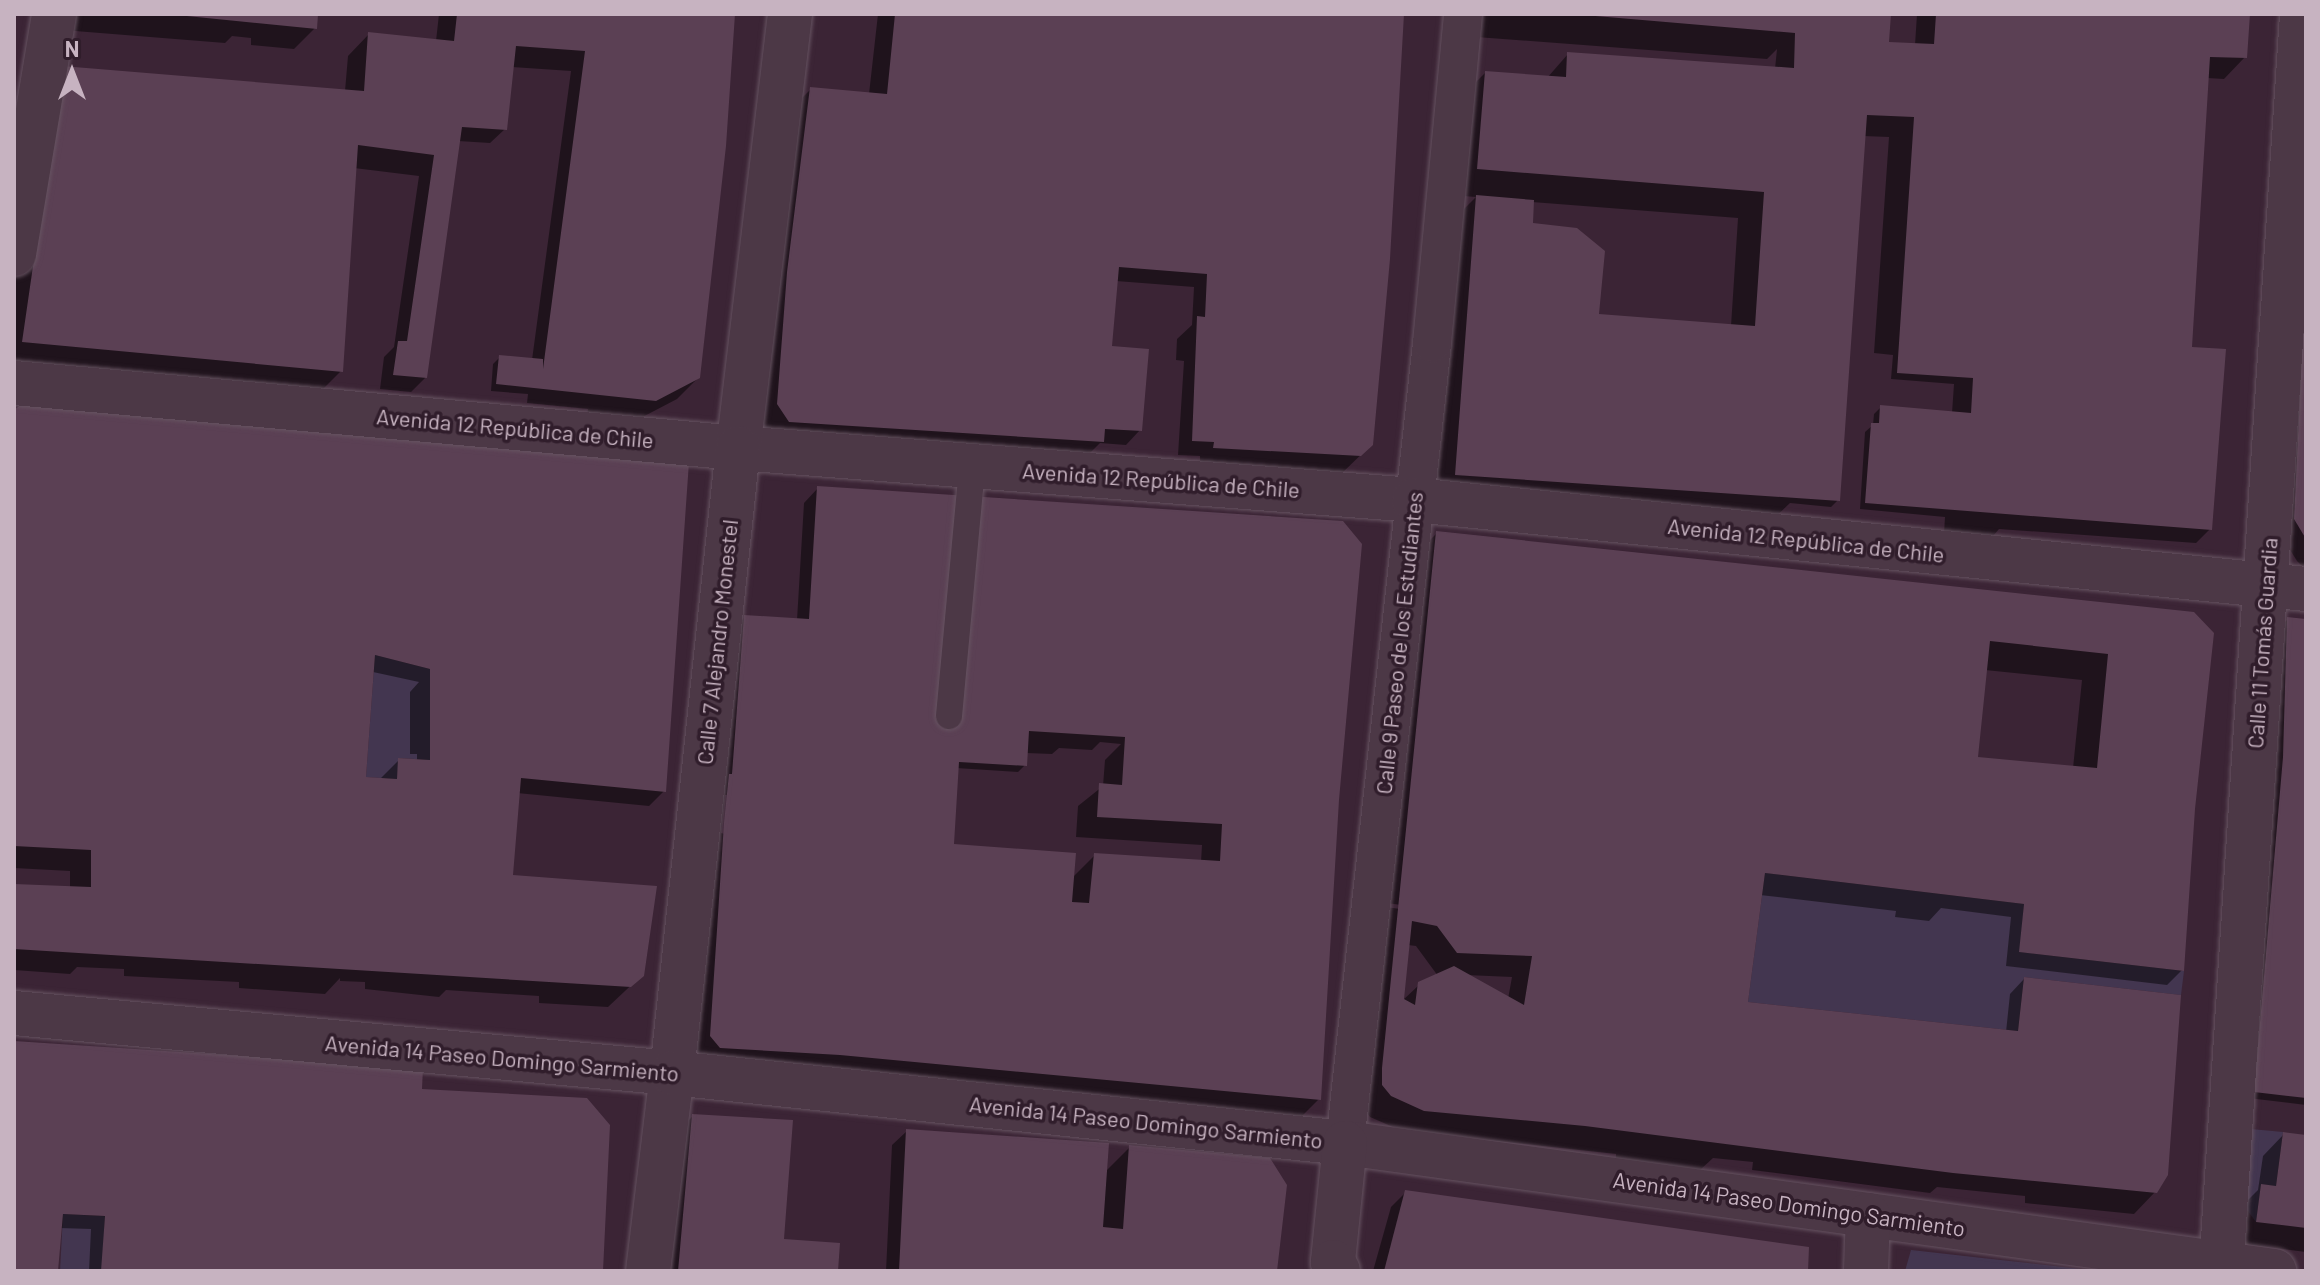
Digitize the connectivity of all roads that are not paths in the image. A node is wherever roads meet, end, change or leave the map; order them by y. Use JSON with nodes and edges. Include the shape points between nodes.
{"nodes":[{"id":1,"x":54,"y":14,"type":"edge"},
{"id":2,"x":790,"y":14,"type":"edge"},
{"id":3,"x":1463,"y":14,"type":"edge"},
{"id":4,"x":2302,"y":14,"type":"edge"},
{"id":5,"x":14,"y":254,"type":"edge"},
{"id":6,"x":14,"y":383,"type":"edge"},
{"id":7,"x":738,"y":448,"type":"junction"},
{"id":8,"x":972,"y":466,"type":"junction"},
{"id":9,"x":1414,"y":500,"type":"junction"},
{"id":10,"x":2286,"y":588,"type":"edge"},
{"id":11,"x":949,"y":716,"type":"dead end"},
{"id":12,"x":14,"y":1013,"type":"edge"},
{"id":13,"x":672,"y":1073,"type":"junction"},
{"id":14,"x":1345,"y":1143,"type":"junction"},
{"id":15,"x":1868,"y":1215,"type":"junction"},
{"id":16,"x":2222,"y":1267,"type":"edge"},
{"id":17,"x":1334,"y":1268,"type":"edge"},
{"id":18,"x":648,"y":1271,"type":"edge"},
{"id":19,"x":1866,"y":1271,"type":"edge"},
{"id":20,"x":2274,"y":1271,"type":"edge"}],
"edges":[{"from":1,"to":5,"type":"street"},
{"from":2,"to":7,"type":"street","name":"Calle 7 Alejandro Monestel"},
{"from":3,"to":9,"type":"street","name":"Calle 9 Paseo de los Estudiantes"},
{"from":4,"to":10,"type":"street","name":"Calle 11 Tomás Guardia"},
{"from":6,"to":7,"type":"street","name":"Avenida 12 República de Chile"},
{"from":7,"to":8,"type":"street","name":"Avenida 12 República de Chile"},
{"from":7,"to":13,"type":"street","name":"Calle 7 Alejandro Monestel"},
{"from":8,"to":9,"type":"street","name":"Avenida 12 República de Chile"},
{"from":8,"to":11,"type":"lane"},
{"from":9,"to":10,"type":"street","name":"Avenida 12 República de Chile"},
{"from":9,"to":14,"type":"street","name":"Calle 9 Paseo de los Estudiantes"},
{"from":10,"to":16,"type":"street","name":"Calle 11 Tomás Guardia"},
{"from":12,"to":13,"type":"street","name":"Avenida 14 Paseo Domingo Sarmiento"},
{"from":13,"to":14,"type":"street","name":"Avenida 14 Paseo Domingo Sarmiento"},
{"from":13,"to":18,"type":"street","name":"Calle 7 Alejandro Monestel"},
{"from":14,"to":15,"type":"street","name":"Avenida 14 Paseo Domingo Sarmiento"},
{"from":14,"to":17,"type":"street","name":"Calle 9 Paseo de los Estudiantes"},
{"from":15,"to":16,"type":"street","name":"Avenida 14 Paseo Domingo Sarmiento"},
{"from":15,"to":19,"type":"street"},
{"from":16,"to":20,"type":"street","name":"Avenida 14 Paseo Domingo Sarmiento"}]}
